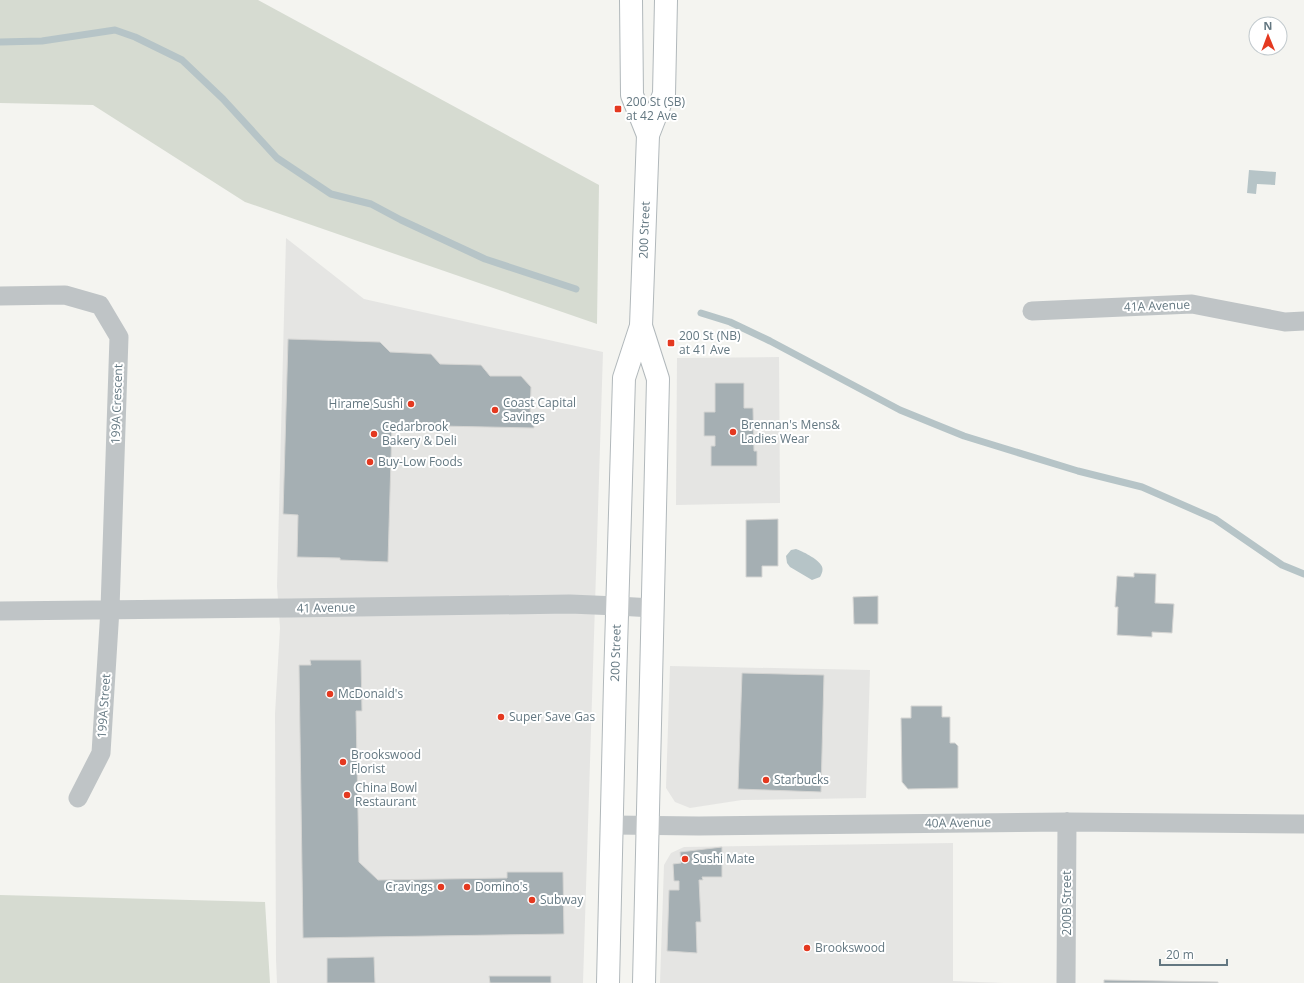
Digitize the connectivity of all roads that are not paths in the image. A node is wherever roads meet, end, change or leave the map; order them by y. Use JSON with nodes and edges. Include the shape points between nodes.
{"nodes":[{"id":1,"x":631,"y":0,"type":"edge"},
{"id":2,"x":666,"y":0,"type":"edge"},
{"id":3,"x":648,"y":135,"type":"junction"},
{"id":4,"x":0,"y":296,"type":"edge"},
{"id":5,"x":1032,"y":311,"type":"dead end"},
{"id":6,"x":1304,"y":321,"type":"edge"},
{"id":7,"x":642,"y":326,"type":"junction"},
{"id":8,"x":617,"y":606,"type":"junction"},
{"id":9,"x":652,"y":608,"type":"junction"},
{"id":10,"x":110,"y":609,"type":"junction"},
{"id":11,"x":0,"y":611,"type":"edge"},
{"id":12,"x":78,"y":798,"type":"dead end"},
{"id":13,"x":1067,"y":822,"type":"junction"},
{"id":14,"x":1304,"y":824,"type":"edge"},
{"id":15,"x":612,"y":825,"type":"junction"},
{"id":16,"x":648,"y":825,"type":"junction"},
{"id":17,"x":608,"y":983,"type":"edge"},
{"id":18,"x":644,"y":983,"type":"edge"},
{"id":19,"x":1066,"y":983,"type":"edge"}],
"edges":[{"from":1,"to":3,"type":"main road","name":"200 Street","via":[[632,95]]},
{"from":2,"to":3,"type":"main road","name":"200 Street","via":[[664,94]]},
{"from":3,"to":7,"type":"main road","name":"200 Street"},
{"from":4,"to":10,"type":"street","name":"199A Crescent","via":[[64,295],[100,305],[119,337]]},
{"from":5,"to":6,"type":"street","name":"41A Avenue","via":[[1192,304],[1284,322]]},
{"from":7,"to":8,"type":"main road","name":"200 Street","via":[[624,378]]},
{"from":7,"to":9,"type":"main road","name":"200 Street","via":[[658,379]]},
{"from":8,"to":9,"type":"street","name":"41 Avenue"},
{"from":8,"to":10,"type":"street","name":"41 Avenue","via":[[570,604]]},
{"from":8,"to":15,"type":"main road","name":"200 Street"},
{"from":9,"to":16,"type":"main road","name":"200 Street"},
{"from":10,"to":11,"type":"street","name":"41 Avenue"},
{"from":10,"to":12,"type":"street","name":"199A Street","via":[[101,752]]},
{"from":13,"to":14,"type":"street","name":"40A Avenue"},
{"from":13,"to":16,"type":"street","name":"40A Avenue"},
{"from":13,"to":19,"type":"street","name":"200B Street"},
{"from":15,"to":16,"type":"street","name":"40A Avenue"},
{"from":15,"to":17,"type":"main road","name":"200 Street"},
{"from":16,"to":18,"type":"main road","name":"200 Street"}]}
